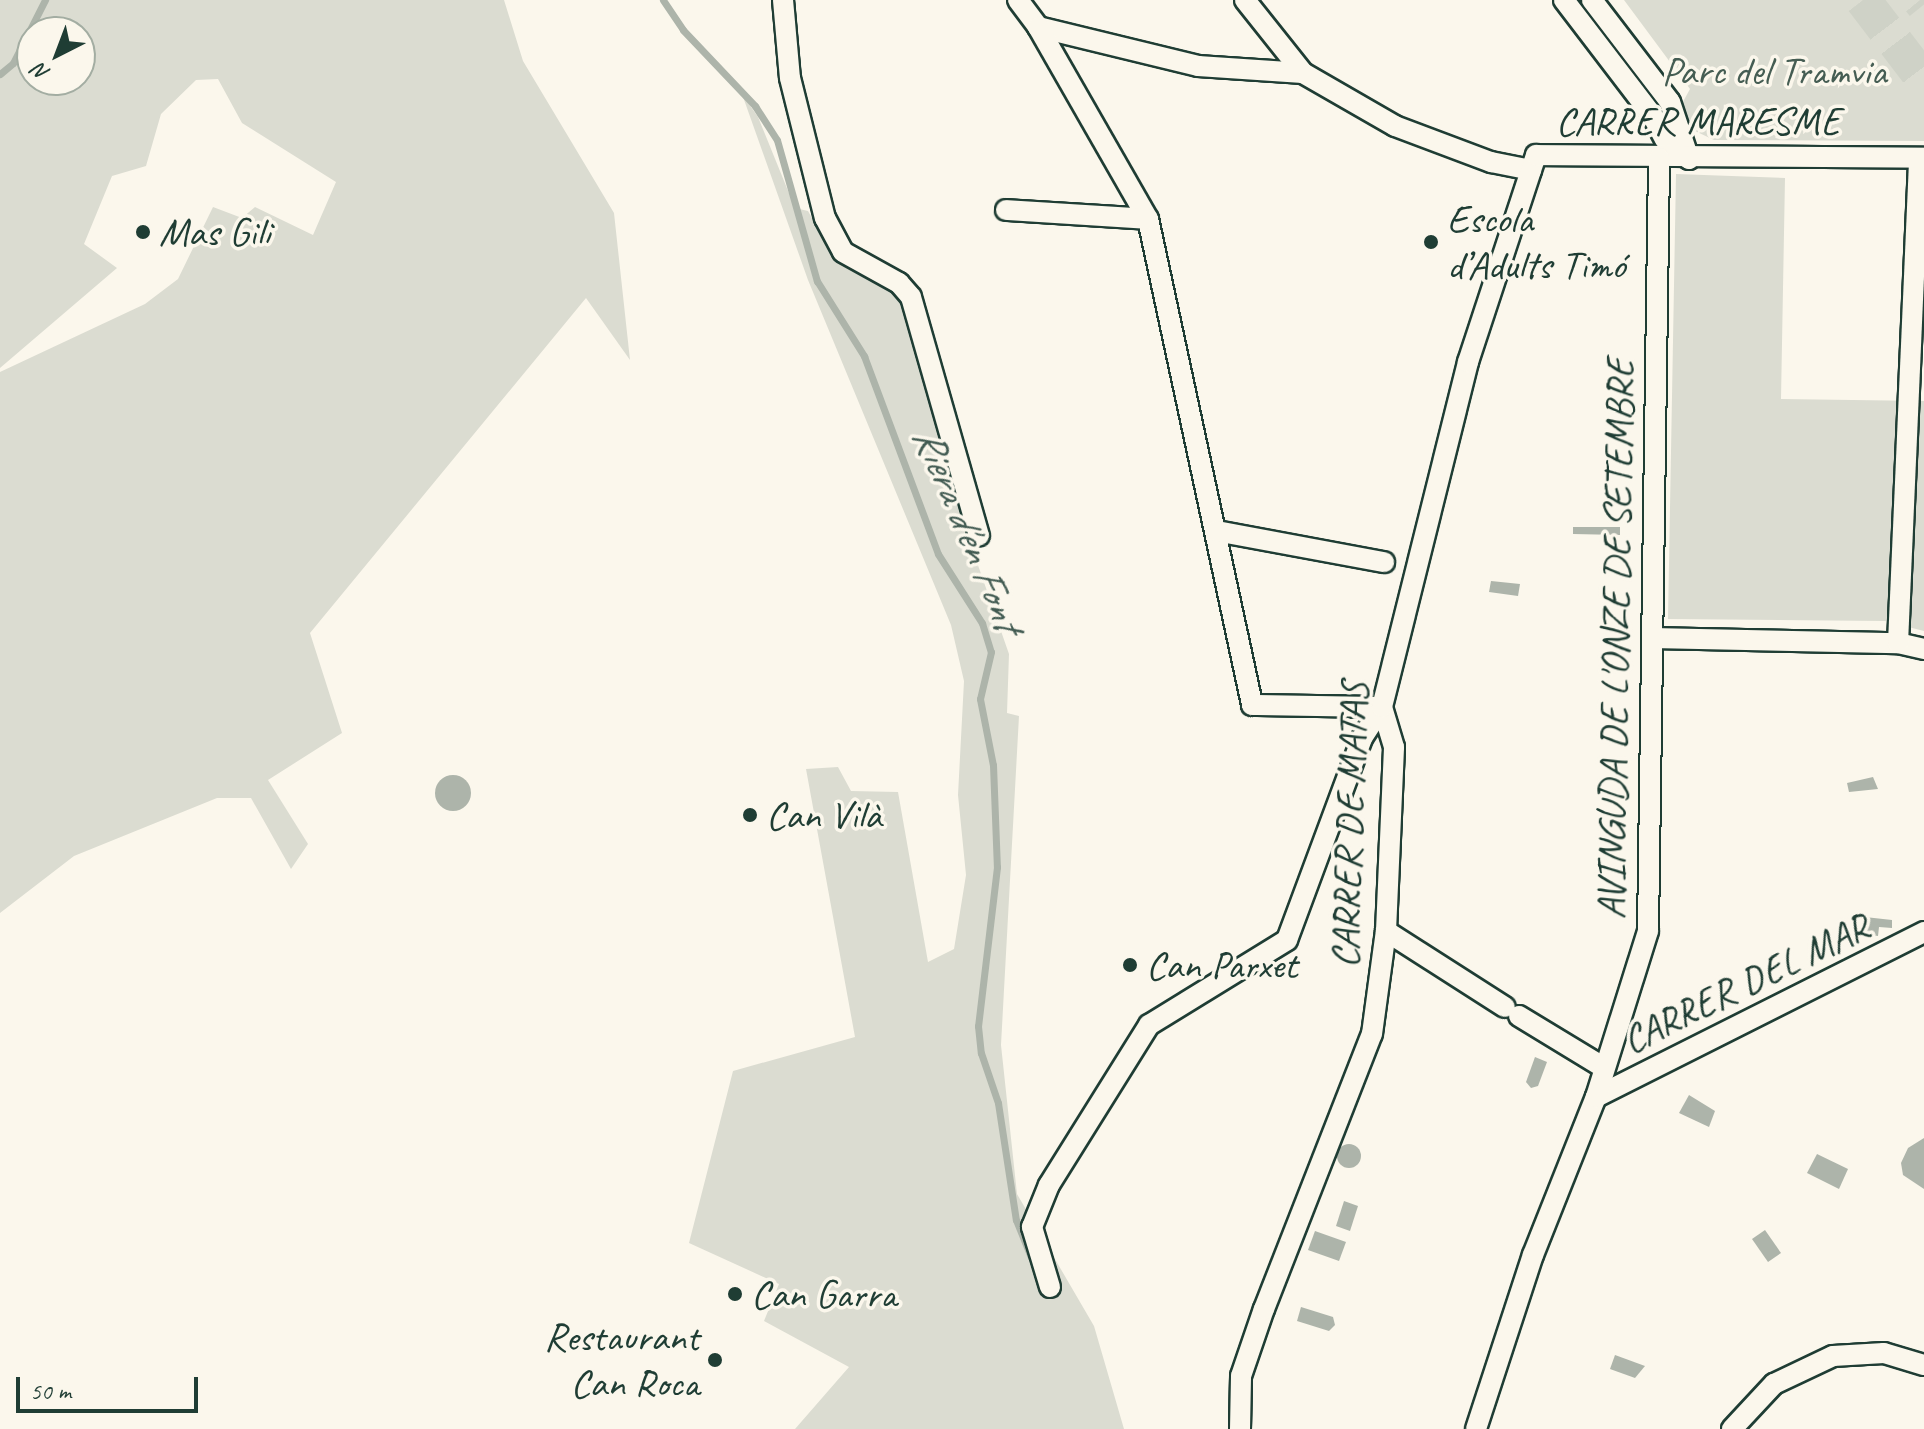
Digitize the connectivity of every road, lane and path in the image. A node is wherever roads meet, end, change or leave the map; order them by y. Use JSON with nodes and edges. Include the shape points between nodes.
{"nodes":[{"id":1,"x":783,"y":0,"type":"edge"},
{"id":2,"x":1018,"y":0,"type":"edge"},
{"id":3,"x":1245,"y":0,"type":"edge"},
{"id":4,"x":1564,"y":0,"type":"edge"},
{"id":5,"x":1592,"y":0,"type":"edge"},
{"id":6,"x":1038,"y":27,"type":"junction"},
{"id":7,"x":1303,"y":73,"type":"junction"},
{"id":8,"x":1659,"y":158,"type":"junction"},
{"id":9,"x":1921,"y":158,"type":"edge"},
{"id":10,"x":1689,"y":159,"type":"junction"},
{"id":11,"x":1531,"y":170,"type":"junction"},
{"id":12,"x":1006,"y":210,"type":"dead end"},
{"id":13,"x":1148,"y":219,"type":"junction"},
{"id":14,"x":1216,"y":531,"type":"junction"},
{"id":15,"x":979,"y":536,"type":"dead end"},
{"id":16,"x":1384,"y":562,"type":"dead end"},
{"id":17,"x":1652,"y":638,"type":"junction"},
{"id":18,"x":1898,"y":643,"type":"junction"},
{"id":19,"x":1924,"y":649,"type":"edge"},
{"id":20,"x":1382,"y":707,"type":"junction"},
{"id":21,"x":1386,"y":931,"type":"junction"},
{"id":22,"x":1921,"y":940,"type":"edge"},
{"id":23,"x":1603,"y":1067,"type":"junction"},
{"id":24,"x":1596,"y":1097,"type":"junction"},
{"id":25,"x":1050,"y":1287,"type":"dead end"},
{"id":26,"x":1924,"y":1365,"type":"edge"},
{"id":27,"x":1240,"y":1429,"type":"edge"},
{"id":28,"x":1476,"y":1429,"type":"edge"},
{"id":29,"x":1732,"y":1429,"type":"edge"}],
"edges":[{"from":1,"to":15,"type":"street","via":[[790,78],[825,218],[843,252],[899,283],[911,297]]},
{"from":2,"to":6,"type":"street"},
{"from":3,"to":7,"type":"street"},
{"from":4,"to":10,"type":"street","via":[[1665,139]]},
{"from":5,"to":10,"type":"street","via":[[1670,102]]},
{"from":6,"to":7,"type":"street","via":[[1198,66]]},
{"from":6,"to":13,"type":"street"},
{"from":7,"to":11,"type":"street","via":[[1395,126],[1491,162]]},
{"from":8,"to":10,"type":"street","name":"CARRER MARESME"},
{"from":8,"to":11,"type":"street","name":"CARRER MARESME","via":[[1536,155]]},
{"from":8,"to":17,"type":"street","name":"AVINGUDA DE L'ONZE DE SETEMBRE"},
{"from":9,"to":10,"type":"street","name":"CARRER MARESME"},
{"from":9,"to":18,"type":"street"},
{"from":11,"to":20,"type":"street","name":"CARRER DE MATAS","via":[[1468,362]]},
{"from":12,"to":13,"type":"street"},
{"from":13,"to":14,"type":"street"},
{"from":14,"to":16,"type":"street"},
{"from":14,"to":20,"type":"street","via":[[1252,705]]},
{"from":17,"to":18,"type":"street"},
{"from":17,"to":23,"type":"street","name":"AVINGUDA DE L'ONZE DE SETEMBRE","via":[[1648,931]]},
{"from":18,"to":19,"type":"street"},
{"from":20,"to":21,"type":"street","name":"CARRER DE MATAS","via":[[1394,747]]},
{"from":20,"to":25,"type":"street","via":[[1362,738],[1287,940],[1149,1025],[1049,1185],[1032,1227]]},
{"from":21,"to":23,"type":"street"},
{"from":21,"to":27,"type":"street","name":"CARRER DE MATAS","via":[[1372,1034],[1259,1322],[1241,1376]]},
{"from":22,"to":24,"type":"street","name":"CARRER DEL MAR"},
{"from":23,"to":24,"type":"street","name":"AVINGUDA DE L'ONZE DE SETEMBRE"},
{"from":24,"to":28,"type":"street","name":"AVINGUDA DE L'ONZE DE SETEMBRE","via":[[1533,1255]]},
{"from":26,"to":29,"type":"street","via":[[1884,1353],[1833,1356],[1774,1384]]}]}
